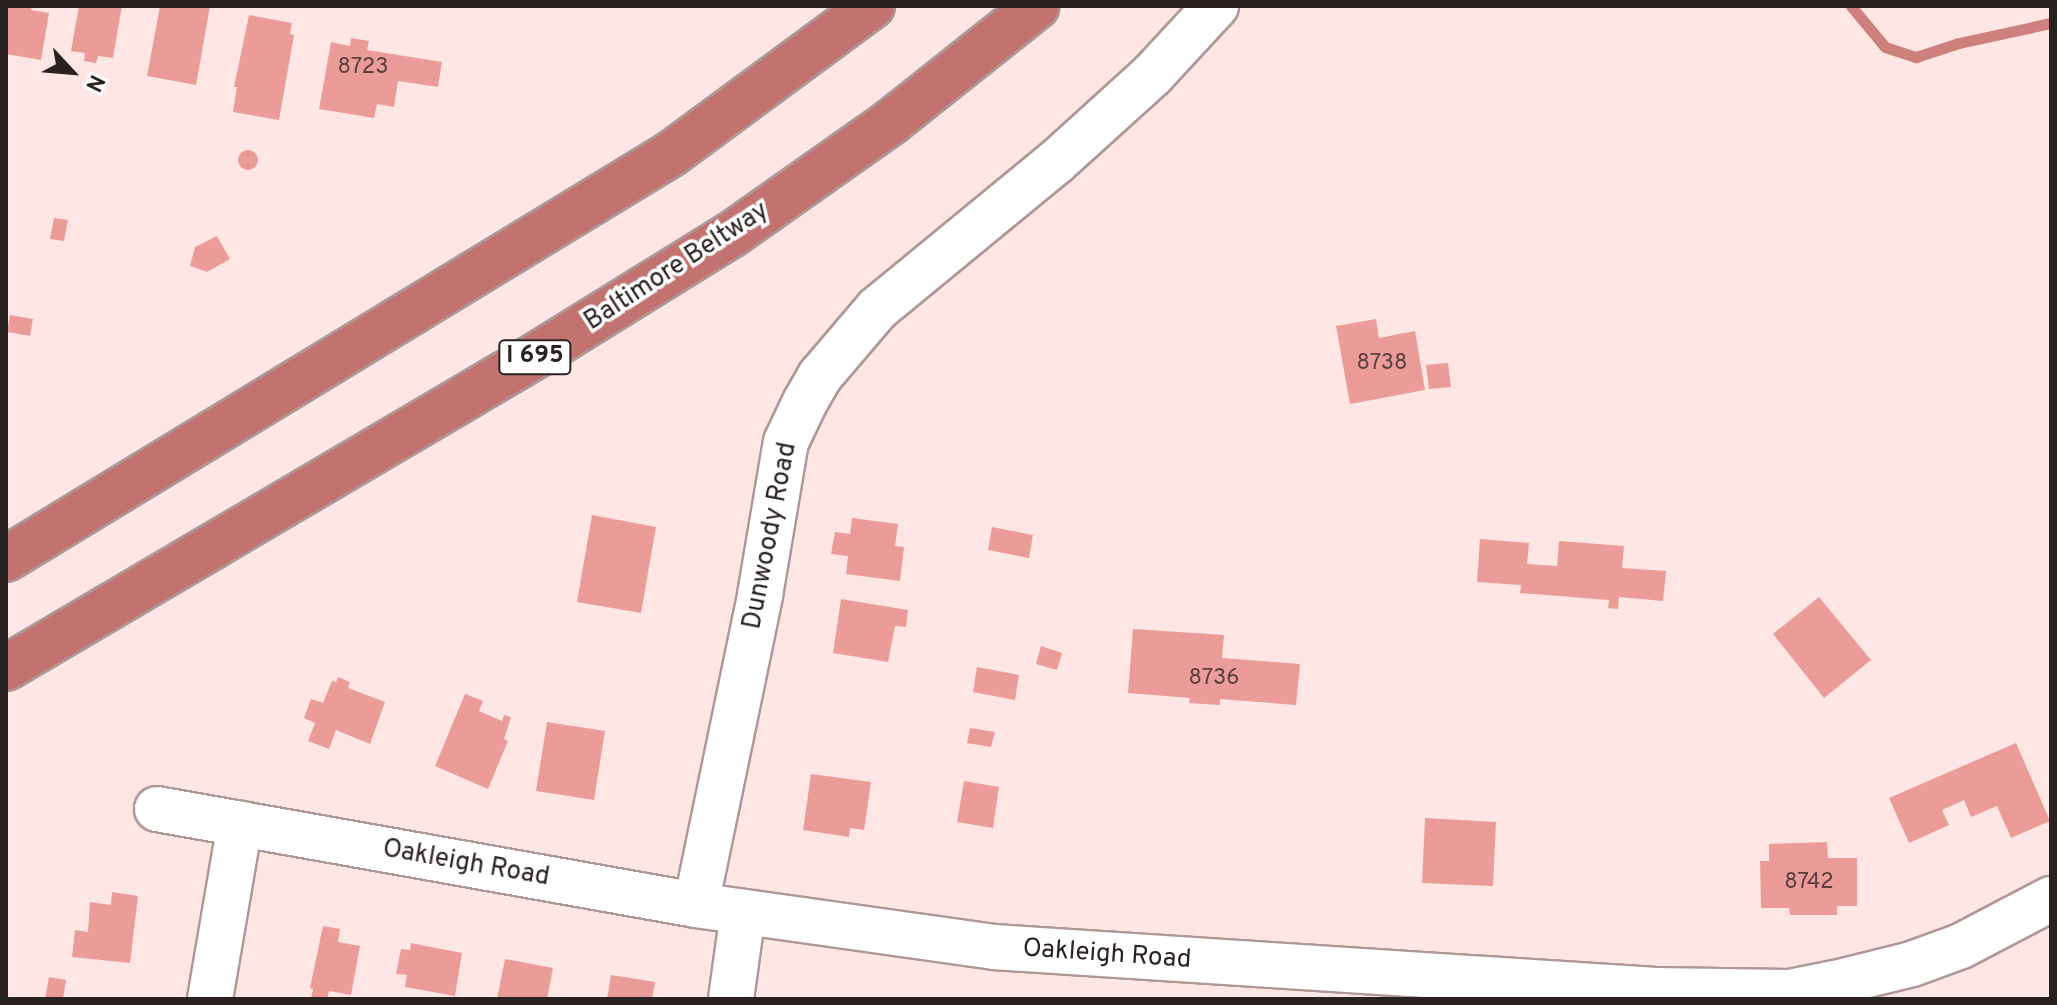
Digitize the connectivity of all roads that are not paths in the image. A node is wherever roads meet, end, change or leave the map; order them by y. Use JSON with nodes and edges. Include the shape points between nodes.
{"nodes":[{"id":1,"x":872,"y":6,"type":"edge"},
{"id":2,"x":1037,"y":6,"type":"edge"},
{"id":3,"x":1216,"y":6,"type":"edge"},
{"id":4,"x":6,"y":559,"type":"edge"},
{"id":5,"x":6,"y":668,"type":"edge"},
{"id":6,"x":157,"y":809,"type":"dead end"},
{"id":7,"x":240,"y":824,"type":"junction"},
{"id":8,"x":2051,"y":899,"type":"edge"},
{"id":9,"x":696,"y":905,"type":"junction"},
{"id":10,"x":743,"y":912,"type":"junction"},
{"id":11,"x":1598,"y":993,"type":"edge"},
{"id":12,"x":210,"y":999,"type":"edge"},
{"id":13,"x":731,"y":999,"type":"edge"}],
"edges":[{"from":1,"to":4,"type":"highway","via":[[671,154]]},
{"from":2,"to":5,"type":"highway","name":"Baltimore Beltway","number":"I 695","via":[[891,122],[731,235]]},
{"from":3,"to":9,"type":"street","name":"Dunwoody Road","via":[[1153,74],[1066,153],[877,309],[820,376],[786,442]]},
{"from":6,"to":7,"type":"street","name":"Oakleigh Road"},
{"from":7,"to":9,"type":"street","name":"Oakleigh Road"},
{"from":7,"to":12,"type":"street"},
{"from":8,"to":11,"type":"street","name":"Oakleigh Road","via":[[1961,946],[1835,983],[1789,992]]},
{"from":9,"to":10,"type":"street","name":"Oakleigh Road"},
{"from":10,"to":11,"type":"street","name":"Oakleigh Road","via":[[994,947]]},
{"from":10,"to":13,"type":"street"}]}
